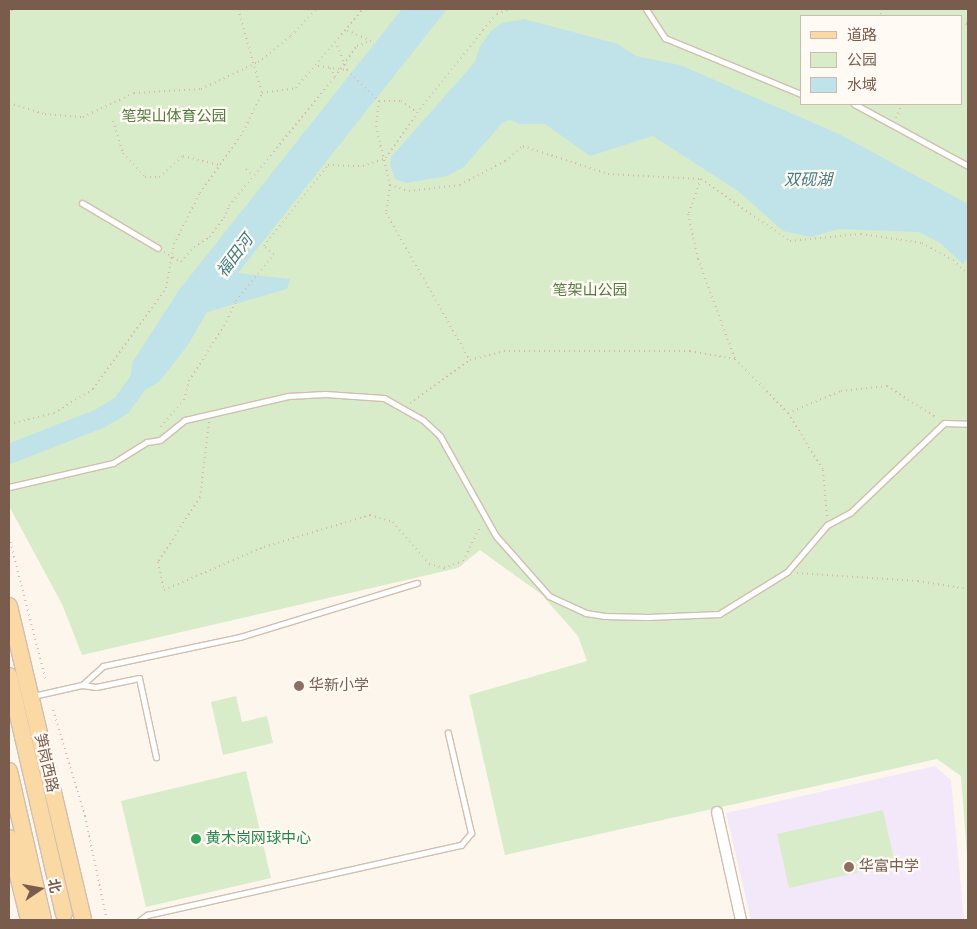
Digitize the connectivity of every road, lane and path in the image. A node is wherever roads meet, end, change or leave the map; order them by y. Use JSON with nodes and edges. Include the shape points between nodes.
{"nodes":[{"id":1,"x":13,"y":9,"type":"edge"},
{"id":2,"x":238,"y":9,"type":"edge"},
{"id":3,"x":316,"y":9,"type":"edge"},
{"id":4,"x":362,"y":9,"type":"edge"},
{"id":5,"x":511,"y":9,"type":"edge"},
{"id":6,"x":646,"y":9,"type":"edge"},
{"id":7,"x":9,"y":15,"type":"edge"},
{"id":8,"x":346,"y":30,"type":"junction"},
{"id":9,"x":336,"y":43,"type":"junction"},
{"id":10,"x":254,"y":64,"type":"junction"},
{"id":11,"x":318,"y":66,"type":"junction"},
{"id":12,"x":330,"y":68,"type":"junction"},
{"id":13,"x":347,"y":70,"type":"junction"},
{"id":14,"x":335,"y":77,"type":"junction"},
{"id":15,"x":262,"y":93,"type":"junction"},
{"id":16,"x":800,"y":94,"type":"edge"},
{"id":17,"x":379,"y":101,"type":"junction"},
{"id":18,"x":9,"y":103,"type":"edge"},
{"id":19,"x":856,"y":105,"type":"edge"},
{"id":20,"x":902,"y":105,"type":"edge"},
{"id":21,"x":417,"y":112,"type":"junction"},
{"id":22,"x":113,"y":121,"type":"dead end"},
{"id":23,"x":894,"y":124,"type":"junction"},
{"id":24,"x":386,"y":158,"type":"junction"},
{"id":25,"x":220,"y":165,"type":"junction"},
{"id":26,"x":968,"y":166,"type":"edge"},
{"id":27,"x":246,"y":170,"type":"dead end"},
{"id":28,"x":253,"y":176,"type":"junction"},
{"id":29,"x":701,"y":179,"type":"junction"},
{"id":30,"x":390,"y":185,"type":"junction"},
{"id":31,"x":82,"y":203,"type":"dead end"},
{"id":32,"x":158,"y":248,"type":"joint"},
{"id":33,"x":172,"y":256,"type":"junction"},
{"id":34,"x":968,"y":274,"type":"edge"},
{"id":35,"x":735,"y":359,"type":"junction"},
{"id":36,"x":470,"y":360,"type":"junction"},
{"id":37,"x":404,"y":407,"type":"junction"},
{"id":38,"x":788,"y":412,"type":"junction"},
{"id":39,"x":210,"y":414,"type":"junction"},
{"id":40,"x":944,"y":423,"type":"junction"},
{"id":41,"x":9,"y":424,"type":"edge"},
{"id":42,"x":968,"y":424,"type":"edge"},
{"id":43,"x":146,"y":442,"type":"junction"},
{"id":44,"x":9,"y":487,"type":"edge"},
{"id":45,"x":486,"y":518,"type":"junction"},
{"id":46,"x":827,"y":525,"type":"junction"},
{"id":47,"x":9,"y":537,"type":"edge"},
{"id":48,"x":787,"y":572,"type":"junction"},
{"id":49,"x":416,"y":582,"type":"dead end"},
{"id":50,"x":968,"y":590,"type":"edge"},
{"id":51,"x":9,"y":606,"type":"edge"},
{"id":52,"x":9,"y":676,"type":"edge"},
{"id":53,"x":46,"y":681,"type":"dead end"},
{"id":54,"x":82,"y":685,"type":"junction"},
{"id":55,"x":30,"y":697,"type":"junction"},
{"id":56,"x":53,"y":710,"type":"dead end"},
{"id":57,"x":448,"y":733,"type":"dead end"},
{"id":58,"x":156,"y":757,"type":"dead end"},
{"id":59,"x":9,"y":771,"type":"edge"},
{"id":60,"x":717,"y":812,"type":"dead end"},
{"id":61,"x":9,"y":838,"type":"edge"},
{"id":62,"x":64,"y":914,"type":"dead end"},
{"id":63,"x":36,"y":920,"type":"edge"},
{"id":64,"x":83,"y":920,"type":"edge"},
{"id":65,"x":108,"y":920,"type":"edge"},
{"id":66,"x":140,"y":920,"type":"edge"},
{"id":67,"x":742,"y":920,"type":"edge"}],
"edges":[{"from":1,"to":7,"type":"path"},
{"from":2,"to":10,"type":"path"},
{"from":3,"to":10,"type":"path","via":[[281,45]]},
{"from":4,"to":8,"type":"path"},
{"from":5,"to":21,"type":"path","via":[[497,14]]},
{"from":6,"to":16,"type":"lane","via":[[665,38]]},
{"from":8,"to":9,"type":"path"},
{"from":8,"to":14,"type":"path","via":[[371,41],[357,46]]},
{"from":9,"to":11,"type":"path"},
{"from":9,"to":13,"type":"path","bridge":true},
{"from":10,"to":15,"type":"path"},
{"from":10,"to":18,"type":"path","via":[[195,91],[134,93],[83,117],[45,114]]},
{"from":11,"to":12,"type":"path","bridge":true},
{"from":11,"to":15,"type":"path","via":[[296,88]]},
{"from":12,"to":13,"type":"path","bridge":true},
{"from":12,"to":14,"type":"path"},
{"from":13,"to":17,"type":"path"},
{"from":14,"to":28,"type":"path"},
{"from":15,"to":25,"type":"path","via":[[243,132]]},
{"from":17,"to":21,"type":"path","via":[[401,101]]},
{"from":17,"to":24,"type":"path","via":[[376,126]]},
{"from":19,"to":23,"type":"lane"},
{"from":20,"to":23,"type":"path"},
{"from":21,"to":24,"type":"path"},
{"from":22,"to":25,"type":"path","via":[[123,153],[144,177],[159,177],[182,156]]},
{"from":23,"to":26,"type":"lane"},
{"from":24,"to":30,"type":"path"},
{"from":24,"to":43,"type":"path","via":[[363,166],[328,165],[264,246],[274,254],[233,307],[189,382],[184,400]]},
{"from":25,"to":33,"type":"path","via":[[200,193],[174,244]]},
{"from":27,"to":28,"type":"path"},
{"from":28,"to":33,"type":"path","via":[[210,236],[181,262]]},
{"from":29,"to":30,"type":"path","via":[[608,174],[523,146],[505,161],[460,185],[410,191]]},
{"from":29,"to":34,"type":"path","via":[[790,241],[861,234],[922,243],[953,260]]},
{"from":29,"to":35,"type":"path","via":[[688,214],[698,259]]},
{"from":30,"to":36,"type":"path","via":[[386,213]]},
{"from":31,"to":32,"type":"lane"},
{"from":32,"to":33,"type":"path"},
{"from":33,"to":41,"type":"path","via":[[166,288],[93,389],[54,413]]},
{"from":35,"to":36,"type":"path","via":[[690,351],[504,351]]},
{"from":35,"to":38,"type":"path"},
{"from":36,"to":37,"type":"path"},
{"from":37,"to":39,"type":"lane","via":[[384,398],[325,394],[288,396]]},
{"from":37,"to":45,"type":"lane","via":[[440,436],[472,487]]},
{"from":38,"to":40,"type":"path","via":[[841,392],[887,386]]},
{"from":38,"to":46,"type":"path","via":[[823,470]]},
{"from":39,"to":43,"type":"lane","via":[[185,420],[160,440]]},
{"from":39,"to":45,"type":"path","via":[[200,497],[158,562],[164,590],[264,547],[370,515],[393,522],[429,564],[444,568],[463,561]]},
{"from":40,"to":42,"type":"lane"},
{"from":40,"to":46,"type":"lane","via":[[851,512]]},
{"from":43,"to":44,"type":"lane","via":[[113,463]]},
{"from":45,"to":48,"type":"lane","via":[[496,536],[549,596],[586,613],[648,618],[719,614]]},
{"from":46,"to":48,"type":"lane"},
{"from":47,"to":53,"type":"path"},
{"from":48,"to":50,"type":"path","via":[[918,581]]},
{"from":49,"to":54,"type":"lane","via":[[240,637],[103,666]]},
{"from":51,"to":55,"type":"main road","name":"笋岗西路"},
{"from":52,"to":62,"type":"main road"},
{"from":54,"to":55,"type":"lane"},
{"from":54,"to":58,"type":"lane","via":[[96,687],[139,678]]},
{"from":55,"to":64,"type":"main road","name":"笋岗西路"},
{"from":56,"to":65,"type":"path","via":[[85,816]]},
{"from":57,"to":66,"type":"lane","via":[[471,833],[460,845],[156,913]]},
{"from":59,"to":63,"type":"main road"},
{"from":60,"to":67,"type":"street"},
{"from":61,"to":63,"type":"main road"}]}
